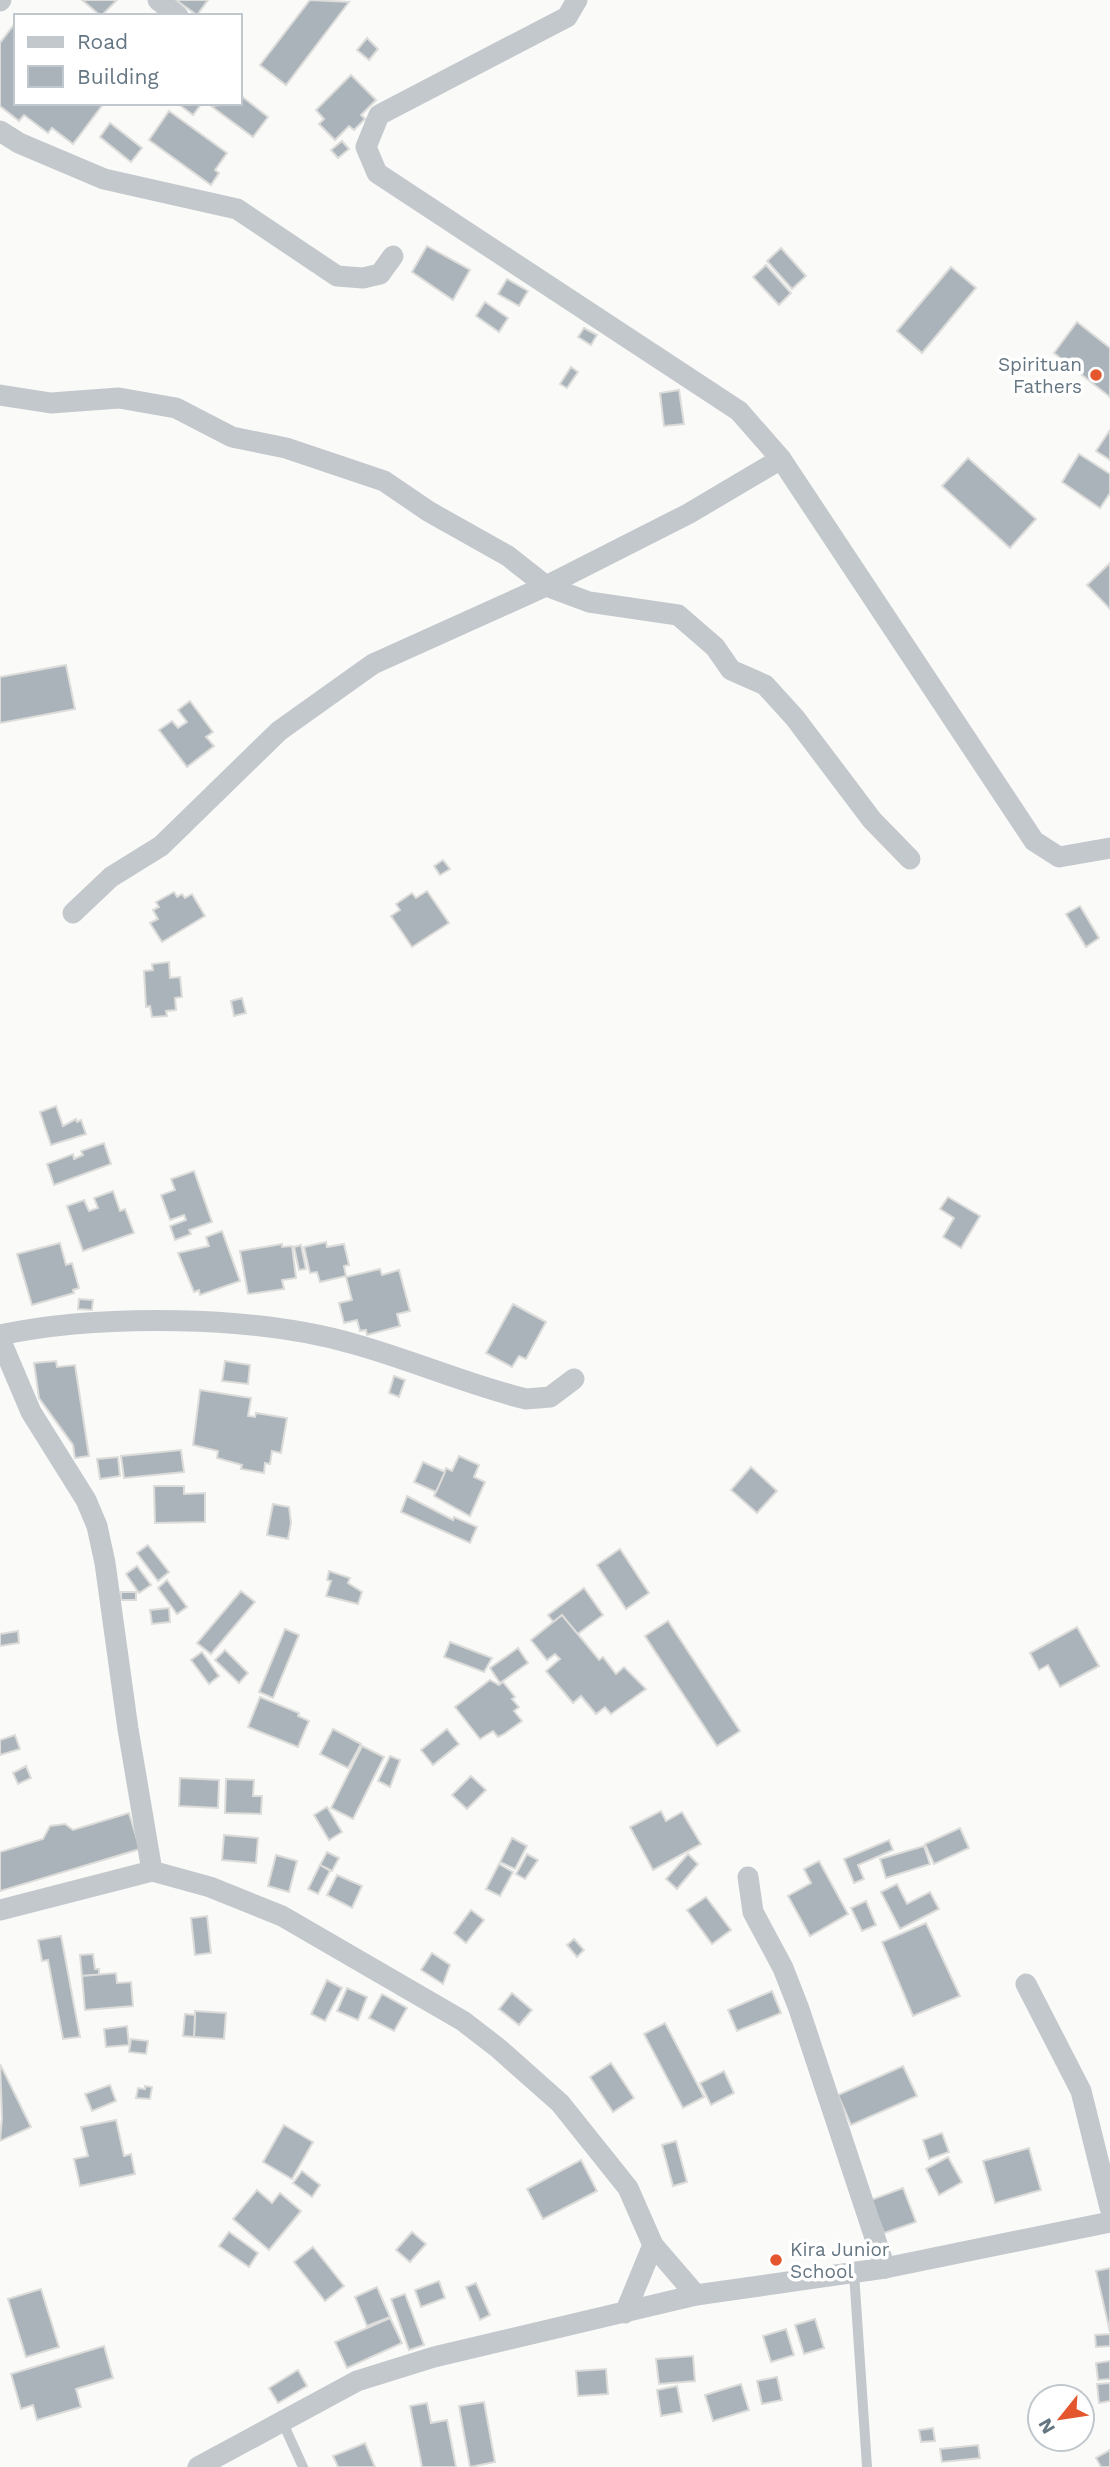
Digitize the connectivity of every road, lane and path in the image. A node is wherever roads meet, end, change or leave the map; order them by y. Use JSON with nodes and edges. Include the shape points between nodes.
{"nodes":[{"id":1,"x":158,"y":0,"type":"edge"},
{"id":2,"x":577,"y":0,"type":"edge"},
{"id":3,"x":176,"y":14,"type":"edge"},
{"id":4,"x":0,"y":131,"type":"edge"},
{"id":5,"x":393,"y":256,"type":"dead end"},
{"id":6,"x":0,"y":395,"type":"edge"},
{"id":7,"x":781,"y":459,"type":"junction"},
{"id":8,"x":546,"y":586,"type":"junction"},
{"id":9,"x":1110,"y":848,"type":"edge"},
{"id":10,"x":910,"y":859,"type":"dead end"},
{"id":11,"x":73,"y":913,"type":"dead end"},
{"id":12,"x":0,"y":1337,"type":"edge"},
{"id":13,"x":573,"y":1379,"type":"dead end"},
{"id":14,"x":152,"y":1871,"type":"junction"},
{"id":15,"x":748,"y":1877,"type":"dead end"},
{"id":16,"x":0,"y":1910,"type":"edge"},
{"id":17,"x":1026,"y":1984,"type":"dead end"},
{"id":18,"x":1110,"y":2208,"type":"edge"},
{"id":19,"x":1110,"y":2222,"type":"edge"},
{"id":20,"x":653,"y":2245,"type":"junction"},
{"id":21,"x":885,"y":2268,"type":"junction"},
{"id":22,"x":854,"y":2273,"type":"junction"},
{"id":23,"x":696,"y":2295,"type":"junction"},
{"id":24,"x":625,"y":2313,"type":"junction"},
{"id":25,"x":282,"y":2421,"type":"junction"},
{"id":26,"x":198,"y":2467,"type":"edge"},
{"id":27,"x":303,"y":2467,"type":"edge"},
{"id":28,"x":867,"y":2467,"type":"edge"}],
"edges":[{"from":1,"to":3,"type":"street"},
{"from":2,"to":7,"type":"street","via":[[567,17],[379,115],[366,147],[377,173],[739,411]]},
{"from":4,"to":5,"type":"street","via":[[104,179],[237,209],[337,275],[363,278],[380,274]]},
{"from":6,"to":8,"type":"street","via":[[51,403],[119,398],[176,408],[232,437],[286,448],[384,481],[508,556]]},
{"from":7,"to":8,"type":"street","via":[[688,514]]},
{"from":7,"to":9,"type":"street","via":[[1034,841],[1059,857]]},
{"from":8,"to":10,"type":"street","via":[[589,602],[678,615],[715,647],[731,670],[765,685],[872,820]]},
{"from":8,"to":11,"type":"street","via":[[373,664],[279,731],[161,846],[111,877]]},
{"from":12,"to":13,"type":"street","via":[[71,1322],[224,1324],[352,1343],[526,1399],[550,1397]]},
{"from":12,"to":14,"type":"street","via":[[31,1412],[86,1500],[97,1526]]},
{"from":14,"to":16,"type":"street"},
{"from":14,"to":20,"type":"street","via":[[210,1887],[282,1916],[463,2021],[560,2103],[628,2188]]},
{"from":15,"to":21,"type":"street","via":[[753,1912],[799,2009]]},
{"from":17,"to":18,"type":"street","via":[[1081,2091]]},
{"from":19,"to":21,"type":"street"},
{"from":20,"to":23,"type":"street"},
{"from":20,"to":24,"type":"street"},
{"from":21,"to":22,"type":"street"},
{"from":22,"to":23,"type":"street"},
{"from":22,"to":28,"type":"lane"},
{"from":23,"to":24,"type":"street"},
{"from":24,"to":25,"type":"street","via":[[393,2367]]},
{"from":25,"to":26,"type":"street"},
{"from":25,"to":27,"type":"lane"}]}
